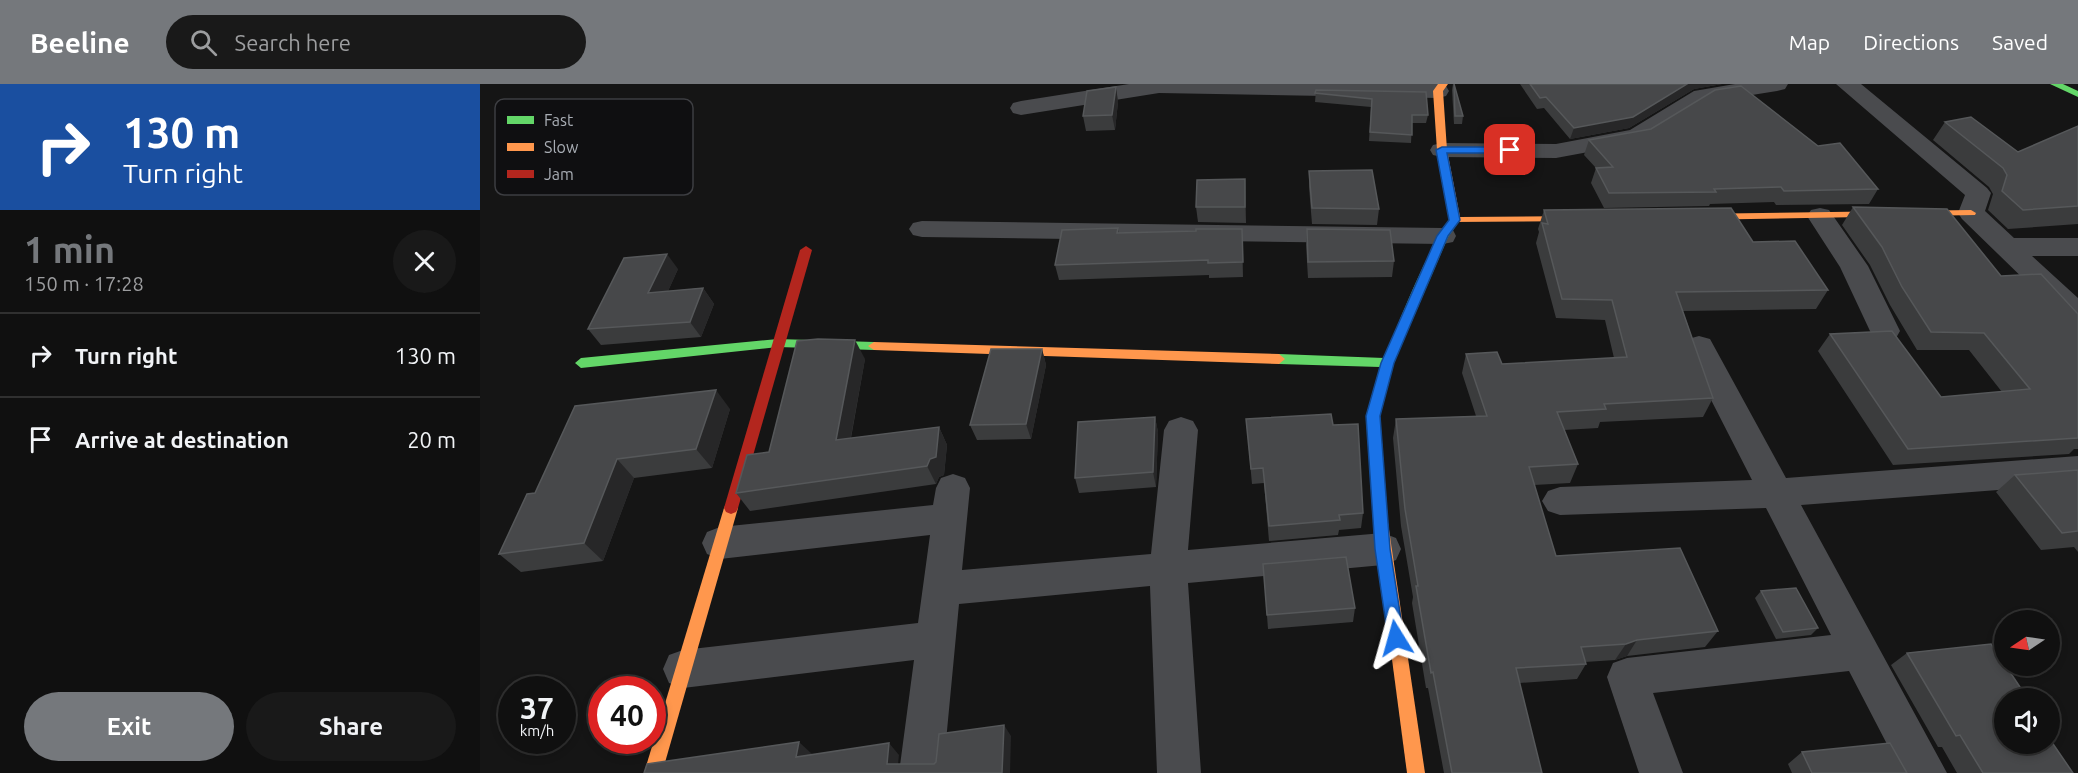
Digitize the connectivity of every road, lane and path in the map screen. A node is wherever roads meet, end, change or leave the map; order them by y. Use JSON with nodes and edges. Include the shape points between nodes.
{"nodes":[{"id":1,"x":1777,"y":84,"type":"edge"},
{"id":2,"x":1847,"y":84,"type":"edge"},
{"id":3,"x":2055,"y":84,"type":"edge"},
{"id":4,"x":1159,"y":85,"type":"edge"},
{"id":5,"x":1441,"y":87,"type":"edge"},
{"id":6,"x":2078,"y":94,"type":"edge"},
{"id":7,"x":1021,"y":108,"type":"dead end"},
{"id":8,"x":1442,"y":150,"type":"junction"},
{"id":9,"x":1971,"y":213,"type":"junction"},
{"id":10,"x":1820,"y":216,"type":"junction"},
{"id":11,"x":1679,"y":218,"type":"edge"},
{"id":12,"x":1596,"y":219,"type":"edge"},
{"id":13,"x":1449,"y":228,"type":"junction"},
{"id":14,"x":921,"y":229,"type":"dead end"},
{"id":15,"x":2006,"y":247,"type":"junction"},
{"id":16,"x":2078,"y":247,"type":"edge"},
{"id":17,"x":806,"y":250,"type":"dead end"},
{"id":18,"x":2078,"y":315,"type":"edge"},
{"id":19,"x":1885,"y":331,"type":"edge"},
{"id":20,"x":778,"y":343,"type":"junction"},
{"id":21,"x":1700,"y":346,"type":"dead end"},
{"id":22,"x":581,"y":363,"type":"dead end"},
{"id":23,"x":1388,"y":363,"type":"junction"},
{"id":24,"x":1181,"y":430,"type":"dead end"},
{"id":25,"x":2078,"y":470,"type":"edge"},
{"id":26,"x":1777,"y":493,"type":"junction"},
{"id":27,"x":1560,"y":501,"type":"dead end"},
{"id":28,"x":720,"y":543,"type":"junction"},
{"id":29,"x":1383,"y":549,"type":"junction"},
{"id":30,"x":1168,"y":568,"type":"junction"},
{"id":31,"x":942,"y":589,"type":"junction"},
{"id":32,"x":937,"y":639,"type":"junction"},
{"id":33,"x":1859,"y":651,"type":"junction"},
{"id":34,"x":683,"y":669,"type":"junction"},
{"id":35,"x":653,"y":773,"type":"edge"},
{"id":36,"x":921,"y":773,"type":"edge"},
{"id":37,"x":1179,"y":773,"type":"edge"},
{"id":38,"x":1416,"y":773,"type":"edge"},
{"id":39,"x":1661,"y":773,"type":"edge"},
{"id":40,"x":1925,"y":773,"type":"edge"}],
"edges":[{"from":1,"to":8,"type":"street","via":[[1702,96],[1637,136],[1556,151]]},
{"from":2,"to":9,"type":"street","via":[[1978,193]]},
{"from":3,"to":6,"type":"street"},
{"from":4,"to":5,"type":"street"},
{"from":4,"to":7,"type":"street"},
{"from":5,"to":8,"type":"street"},
{"from":8,"to":13,"type":"street"},
{"from":9,"to":10,"type":"street"},
{"from":9,"to":15,"type":"street"},
{"from":10,"to":11,"type":"street"},
{"from":10,"to":19,"type":"street","via":[[1854,266]]},
{"from":12,"to":13,"type":"street"},
{"from":13,"to":14,"type":"street"},
{"from":13,"to":23,"type":"street"},
{"from":15,"to":16,"type":"street"},
{"from":15,"to":18,"type":"street"},
{"from":17,"to":20,"type":"street"},
{"from":20,"to":22,"type":"street"},
{"from":20,"to":23,"type":"street"},
{"from":20,"to":28,"type":"street"},
{"from":21,"to":26,"type":"street"},
{"from":23,"to":29,"type":"street","via":[[1373,416]]},
{"from":24,"to":30,"type":"street"},
{"from":25,"to":26,"type":"street"},
{"from":26,"to":27,"type":"street"},
{"from":26,"to":33,"type":"street"},
{"from":28,"to":31,"type":"street","via":[[952,503]]},
{"from":28,"to":34,"type":"street"},
{"from":29,"to":30,"type":"street"},
{"from":29,"to":38,"type":"street"},
{"from":30,"to":31,"type":"street"},
{"from":30,"to":37,"type":"street"},
{"from":31,"to":32,"type":"street"},
{"from":32,"to":34,"type":"street"},
{"from":32,"to":36,"type":"street"},
{"from":33,"to":39,"type":"street","via":[[1627,677]]},
{"from":33,"to":40,"type":"street"},
{"from":34,"to":35,"type":"street"}]}
